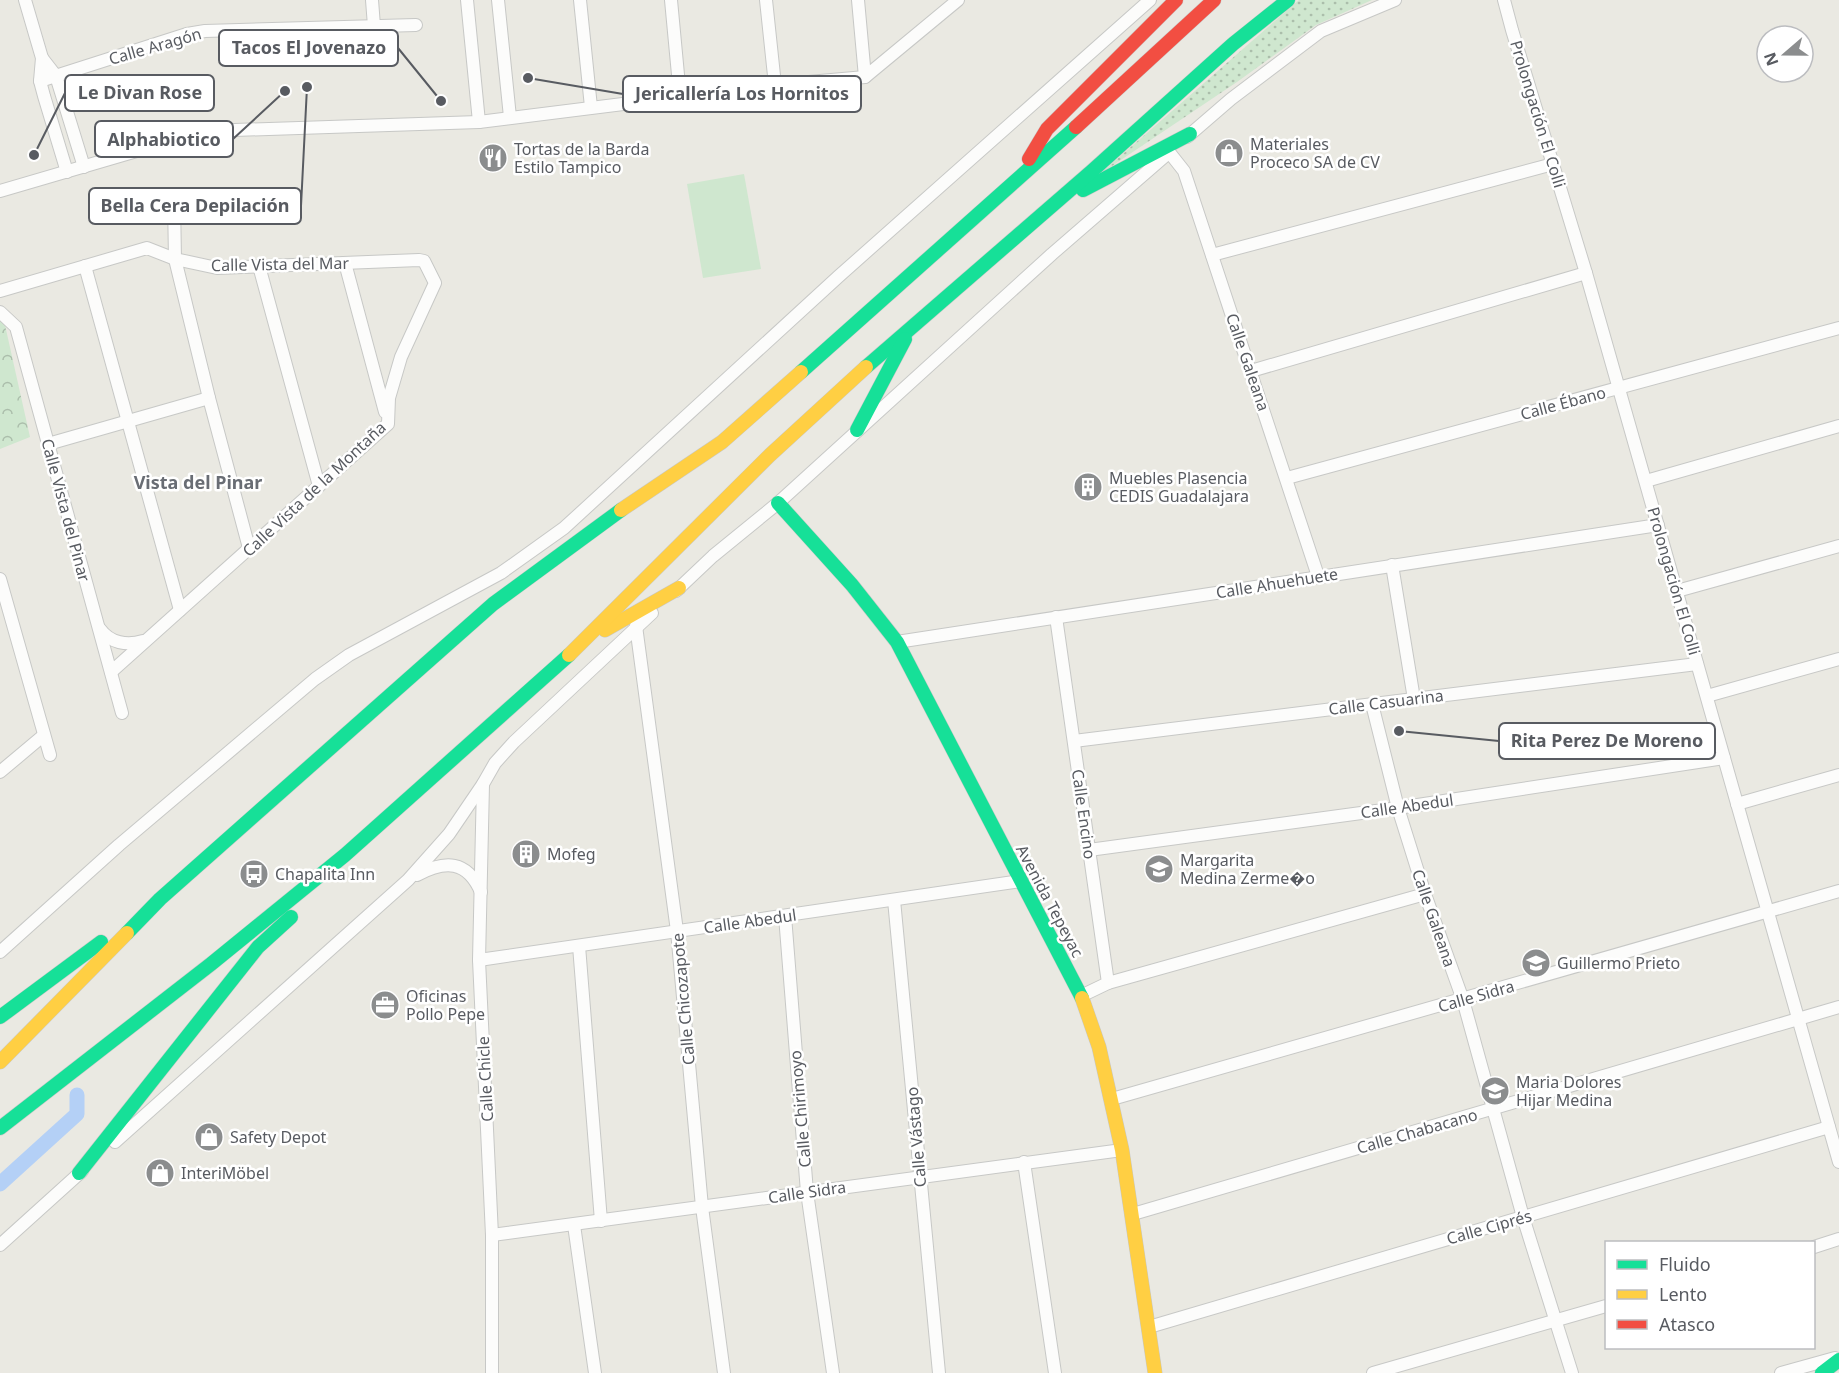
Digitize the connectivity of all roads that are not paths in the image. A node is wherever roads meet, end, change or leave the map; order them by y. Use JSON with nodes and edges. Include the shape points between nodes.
{"nodes":[{"id":1,"x":25,"y":0,"type":"edge"},
{"id":2,"x":372,"y":0,"type":"edge"},
{"id":3,"x":467,"y":0,"type":"edge"},
{"id":4,"x":498,"y":0,"type":"edge"},
{"id":5,"x":580,"y":0,"type":"edge"},
{"id":6,"x":671,"y":0,"type":"edge"},
{"id":7,"x":766,"y":0,"type":"edge"},
{"id":8,"x":858,"y":0,"type":"edge"},
{"id":9,"x":957,"y":0,"type":"edge"},
{"id":10,"x":1150,"y":0,"type":"edge"},
{"id":11,"x":1176,"y":0,"type":"edge"},
{"id":12,"x":1214,"y":0,"type":"edge"},
{"id":13,"x":1288,"y":0,"type":"edge"},
{"id":14,"x":1395,"y":0,"type":"edge"},
{"id":15,"x":1504,"y":0,"type":"edge"},
{"id":16,"x":416,"y":25,"type":"dead end"},
{"id":17,"x":374,"y":26,"type":"junction"},
{"id":18,"x":42,"y":58,"type":"junction"},
{"id":19,"x":56,"y":76,"type":"junction"},
{"id":20,"x":865,"y":77,"type":"junction"},
{"id":21,"x":40,"y":81,"type":"junction"},
{"id":22,"x":775,"y":84,"type":"junction"},
{"id":23,"x":680,"y":96,"type":"junction"},
{"id":24,"x":591,"y":107,"type":"junction"},
{"id":25,"x":510,"y":117,"type":"junction"},
{"id":26,"x":479,"y":122,"type":"junction"},
{"id":27,"x":1190,"y":134,"type":"junction"},
{"id":28,"x":1169,"y":152,"type":"junction"},
{"id":29,"x":1553,"y":164,"type":"junction"},
{"id":30,"x":84,"y":166,"type":"junction"},
{"id":31,"x":67,"y":172,"type":"junction"},
{"id":32,"x":1015,"y":183,"type":"junction"},
{"id":33,"x":0,"y":191,"type":"edge"},
{"id":34,"x":174,"y":201,"type":"dead end"},
{"id":35,"x":1050,"y":207,"type":"junction"},
{"id":36,"x":1212,"y":255,"type":"junction"},
{"id":37,"x":174,"y":259,"type":"junction"},
{"id":38,"x":424,"y":261,"type":"joint"},
{"id":39,"x":345,"y":263,"type":"junction"},
{"id":40,"x":85,"y":266,"type":"junction"},
{"id":41,"x":259,"y":266,"type":"junction"},
{"id":42,"x":1586,"y":273,"type":"junction"},
{"id":43,"x":0,"y":291,"type":"edge"},
{"id":44,"x":0,"y":311,"type":"edge"},
{"id":45,"x":911,"y":327,"type":"junction"},
{"id":46,"x":1839,"y":328,"type":"edge"},
{"id":47,"x":1251,"y":371,"type":"junction"},
{"id":48,"x":1618,"y":389,"type":"junction"},
{"id":49,"x":208,"y":398,"type":"junction"},
{"id":50,"x":128,"y":420,"type":"junction"},
{"id":51,"x":388,"y":424,"type":"junction"},
{"id":52,"x":1839,"y":426,"type":"edge"},
{"id":53,"x":856,"y":430,"type":"junction"},
{"id":54,"x":48,"y":444,"type":"junction"},
{"id":55,"x":1287,"y":478,"type":"junction"},
{"id":56,"x":1646,"y":481,"type":"junction"},
{"id":57,"x":319,"y":486,"type":"junction"},
{"id":58,"x":778,"y":503,"type":"junction"},
{"id":59,"x":1658,"y":525,"type":"junction"},
{"id":60,"x":1839,"y":546,"type":"edge"},
{"id":61,"x":249,"y":548,"type":"junction"},
{"id":62,"x":1392,"y":566,"type":"junction"},
{"id":63,"x":1318,"y":576,"type":"junction"},
{"id":64,"x":0,"y":579,"type":"edge"},
{"id":65,"x":679,"y":588,"type":"junction"},
{"id":66,"x":1677,"y":591,"type":"junction"},
{"id":67,"x":180,"y":610,"type":"junction"},
{"id":68,"x":1056,"y":617,"type":"junction"},
{"id":69,"x":98,"y":625,"type":"junction"},
{"id":70,"x":636,"y":626,"type":"junction"},
{"id":71,"x":145,"y":641,"type":"junction"},
{"id":72,"x":897,"y":642,"type":"junction"},
{"id":73,"x":580,"y":645,"type":"junction"},
{"id":74,"x":1839,"y":659,"type":"edge"},
{"id":75,"x":1698,"y":664,"type":"junction"},
{"id":76,"x":111,"y":672,"type":"junction"},
{"id":77,"x":1707,"y":696,"type":"junction"},
{"id":78,"x":1414,"y":699,"type":"junction"},
{"id":79,"x":1372,"y":704,"type":"junction"},
{"id":80,"x":122,"y":713,"type":"dead end"},
{"id":81,"x":44,"y":735,"type":"junction"},
{"id":82,"x":1074,"y":741,"type":"junction"},
{"id":83,"x":50,"y":755,"type":"dead end"},
{"id":84,"x":1724,"y":758,"type":"junction"},
{"id":85,"x":0,"y":772,"type":"edge"},
{"id":86,"x":1839,"y":775,"type":"edge"},
{"id":87,"x":483,"y":784,"type":"junction"},
{"id":88,"x":1737,"y":804,"type":"junction"},
{"id":89,"x":1398,"y":808,"type":"junction"},
{"id":90,"x":1089,"y":850,"type":"junction"},
{"id":91,"x":345,"y":855,"type":"junction"},
{"id":92,"x":408,"y":880,"type":"junction"},
{"id":93,"x":1021,"y":881,"type":"junction"},
{"id":94,"x":1839,"y":891,"type":"edge"},
{"id":95,"x":482,"y":894,"type":"junction"},
{"id":96,"x":1425,"y":894,"type":"junction"},
{"id":97,"x":160,"y":899,"type":"junction"},
{"id":98,"x":894,"y":900,"type":"junction"},
{"id":99,"x":1768,"y":912,"type":"junction"},
{"id":100,"x":785,"y":916,"type":"junction"},
{"id":101,"x":677,"y":931,"type":"junction"},
{"id":102,"x":579,"y":946,"type":"junction"},
{"id":103,"x":0,"y":952,"type":"edge"},
{"id":104,"x":479,"y":960,"type":"junction"},
{"id":105,"x":1107,"y":983,"type":"junction"},
{"id":106,"x":1081,"y":996,"type":"junction"},
{"id":107,"x":1463,"y":1000,"type":"junction"},
{"id":108,"x":1839,"y":1007,"type":"edge"},
{"id":109,"x":0,"y":1017,"type":"edge"},
{"id":110,"x":1798,"y":1020,"type":"junction"},
{"id":111,"x":0,"y":1062,"type":"edge"},
{"id":112,"x":1112,"y":1099,"type":"junction"},
{"id":113,"x":1493,"y":1109,"type":"junction"},
{"id":114,"x":1829,"y":1127,"type":"junction"},
{"id":115,"x":0,"y":1128,"type":"edge"},
{"id":116,"x":1122,"y":1150,"type":"junction"},
{"id":117,"x":1024,"y":1162,"type":"junction"},
{"id":118,"x":1839,"y":1162,"type":"edge"},
{"id":119,"x":79,"y":1173,"type":"junction"},
{"id":120,"x":919,"y":1176,"type":"junction"},
{"id":121,"x":807,"y":1192,"type":"junction"},
{"id":122,"x":702,"y":1207,"type":"junction"},
{"id":123,"x":1132,"y":1214,"type":"junction"},
{"id":124,"x":1523,"y":1217,"type":"junction"},
{"id":125,"x":601,"y":1221,"type":"junction"},
{"id":126,"x":574,"y":1225,"type":"junction"},
{"id":127,"x":492,"y":1235,"type":"junction"},
{"id":128,"x":1839,"y":1239,"type":"edge"},
{"id":129,"x":0,"y":1245,"type":"edge"},
{"id":130,"x":1815,"y":1247,"type":"edge"},
{"id":131,"x":1605,"y":1306,"type":"edge"},
{"id":132,"x":1557,"y":1320,"type":"junction"},
{"id":133,"x":1149,"y":1327,"type":"junction"},
{"id":134,"x":1839,"y":1358,"type":"edge"},
{"id":135,"x":492,"y":1373,"type":"edge"},
{"id":136,"x":595,"y":1373,"type":"edge"},
{"id":137,"x":724,"y":1373,"type":"edge"},
{"id":138,"x":833,"y":1373,"type":"edge"},
{"id":139,"x":939,"y":1373,"type":"edge"},
{"id":140,"x":1055,"y":1373,"type":"edge"},
{"id":141,"x":1155,"y":1373,"type":"edge"},
{"id":142,"x":1373,"y":1373,"type":"edge"},
{"id":143,"x":1572,"y":1373,"type":"edge"},
{"id":144,"x":1781,"y":1373,"type":"edge"},
{"id":145,"x":1822,"y":1373,"type":"edge"}],
"edges":[{"from":1,"to":18,"type":"street"},
{"from":2,"to":17,"type":"street"},
{"from":3,"to":26,"type":"street"},
{"from":4,"to":25,"type":"street"},
{"from":5,"to":24,"type":"street"},
{"from":6,"to":23,"type":"street"},
{"from":7,"to":22,"type":"street"},
{"from":8,"to":20,"type":"street"},
{"from":9,"to":20,"type":"street"},
{"from":10,"to":103,"type":"street","via":[[564,528],[501,573],[315,679]]},
{"from":11,"to":32,"type":"main road","via":[[1047,129]]},
{"from":12,"to":32,"type":"main road"},
{"from":13,"to":35,"type":"main road"},
{"from":14,"to":27,"type":"street","via":[[1321,31]]},
{"from":15,"to":29,"type":"street","name":"Prolongación El Colli"},
{"from":16,"to":17,"type":"street","name":"Calle Aragón"},
{"from":17,"to":19,"type":"street","name":"Calle Aragón","via":[[187,34]]},
{"from":18,"to":19,"type":"street"},
{"from":18,"to":21,"type":"street"},
{"from":19,"to":21,"type":"street","name":"Calle Aragón"},
{"from":19,"to":30,"type":"street"},
{"from":20,"to":22,"type":"street"},
{"from":21,"to":31,"type":"street"},
{"from":22,"to":23,"type":"street"},
{"from":23,"to":24,"type":"street"},
{"from":24,"to":25,"type":"street"},
{"from":25,"to":26,"type":"street"},
{"from":26,"to":30,"type":"street","via":[[205,131]]},
{"from":27,"to":28,"type":"street"},
{"from":27,"to":35,"type":"main road"},
{"from":28,"to":36,"type":"street","name":"Calle Galeana","via":[[1184,171]]},
{"from":28,"to":53,"type":"street"},
{"from":29,"to":36,"type":"street"},
{"from":29,"to":42,"type":"street","name":"Prolongación El Colli"},
{"from":30,"to":31,"type":"street"},
{"from":31,"to":33,"type":"street"},
{"from":32,"to":97,"type":"main road","via":[[722,442],[493,604]]},
{"from":34,"to":37,"type":"street"},
{"from":35,"to":45,"type":"main road"},
{"from":36,"to":47,"type":"street","name":"Calle Galeana"},
{"from":37,"to":40,"type":"street","name":"Calle Vista del Mar","via":[[147,248]]},
{"from":37,"to":41,"type":"street","name":"Calle Vista del Mar","via":[[217,268]]},
{"from":37,"to":49,"type":"street"},
{"from":38,"to":39,"type":"street","name":"Calle Vista del Mar"},
{"from":38,"to":51,"type":"street","name":"Calle Vista de la Montaña","via":[[435,283],[400,357],[389,398]]},
{"from":39,"to":41,"type":"street","name":"Calle Vista del Mar"},
{"from":39,"to":51,"type":"street"},
{"from":40,"to":43,"type":"street","name":"Calle Vista del Mar"},
{"from":40,"to":50,"type":"street"},
{"from":41,"to":57,"type":"street"},
{"from":42,"to":47,"type":"street"},
{"from":42,"to":48,"type":"street","name":"Prolongación El Colli"},
{"from":44,"to":54,"type":"street","name":"Calle Vista del Pinar","via":[[16,327]]},
{"from":45,"to":53,"type":"main road"},
{"from":45,"to":73,"type":"main road","via":[[770,455]]},
{"from":46,"to":48,"type":"street","name":"Calle Ébano"},
{"from":47,"to":55,"type":"street","name":"Calle Galeana"},
{"from":48,"to":55,"type":"street","name":"Calle Ébano"},
{"from":48,"to":56,"type":"street","name":"Prolongación El Colli"},
{"from":49,"to":50,"type":"street"},
{"from":49,"to":61,"type":"street"},
{"from":50,"to":54,"type":"street"},
{"from":50,"to":67,"type":"street"},
{"from":51,"to":57,"type":"street","name":"Calle Vista de la Montaña"},
{"from":52,"to":56,"type":"street"},
{"from":53,"to":58,"type":"street"},
{"from":54,"to":69,"type":"street","name":"Calle Vista del Pinar"},
{"from":55,"to":63,"type":"street","name":"Calle Galeana"},
{"from":56,"to":59,"type":"street","name":"Prolongación El Colli"},
{"from":57,"to":61,"type":"street","name":"Calle Vista de la Montaña"},
{"from":58,"to":65,"type":"street"},
{"from":58,"to":72,"type":"main road","name":"Avenida Tepeyac"},
{"from":59,"to":62,"type":"street","name":"Calle Ahuehuete"},
{"from":59,"to":66,"type":"street","name":"Prolongación El Colli"},
{"from":60,"to":66,"type":"street"},
{"from":61,"to":67,"type":"street","name":"Calle Vista de la Montaña"},
{"from":62,"to":63,"type":"street","name":"Calle Ahuehuete"},
{"from":62,"to":78,"type":"street"},
{"from":63,"to":68,"type":"street","name":"Calle Ahuehuete"},
{"from":64,"to":81,"type":"street"},
{"from":65,"to":70,"type":"street"},
{"from":65,"to":73,"type":"main road"},
{"from":66,"to":75,"type":"street","name":"Prolongación El Colli"},
{"from":67,"to":71,"type":"street","name":"Calle Vista de la Montaña"},
{"from":68,"to":72,"type":"street","name":"Calle Ahuehuete"},
{"from":68,"to":82,"type":"street","name":"Calle Encino"},
{"from":69,"to":71,"type":"street","via":[[118,642]]},
{"from":69,"to":76,"type":"street","name":"Calle Vista del Pinar"},
{"from":70,"to":87,"type":"street","via":[[514,742],[495,762]]},
{"from":70,"to":101,"type":"street","name":"Calle Chicozapote"},
{"from":71,"to":76,"type":"street","name":"Calle Vista de la Montaña"},
{"from":72,"to":93,"type":"main road","name":"Avenida Tepeyac"},
{"from":73,"to":91,"type":"main road"},
{"from":74,"to":77,"type":"street"},
{"from":75,"to":77,"type":"street","name":"Prolongación El Colli"},
{"from":75,"to":78,"type":"street","name":"Calle Casuarina"},
{"from":76,"to":80,"type":"street","name":"Calle Vista del Pinar"},
{"from":77,"to":84,"type":"street","name":"Prolongación El Colli"},
{"from":78,"to":79,"type":"street","name":"Calle Casuarina"},
{"from":79,"to":82,"type":"street","name":"Calle Casuarina"},
{"from":79,"to":89,"type":"street","name":"Calle Galeana"},
{"from":81,"to":83,"type":"street"},
{"from":81,"to":85,"type":"street"},
{"from":82,"to":90,"type":"street","name":"Calle Encino"},
{"from":84,"to":88,"type":"street","name":"Prolongación El Colli"},
{"from":84,"to":89,"type":"street","name":"Calle Abedul"},
{"from":86,"to":88,"type":"street"},
{"from":87,"to":92,"type":"street","via":[[449,834]]},
{"from":87,"to":95,"type":"street","name":"Calle Chicle"},
{"from":88,"to":99,"type":"street","name":"Prolongación El Colli"},
{"from":89,"to":90,"type":"street","name":"Calle Abedul"},
{"from":89,"to":96,"type":"street","name":"Calle Galeana"},
{"from":90,"to":105,"type":"street","name":"Calle Encino"},
{"from":91,"to":115,"type":"main road"},
{"from":91,"to":119,"type":"main road","via":[[308,900],[258,947]]},
{"from":92,"to":95,"type":"street","via":[[434,867],[453,866],[470,874]]},
{"from":92,"to":119,"type":"street"},
{"from":93,"to":98,"type":"street","name":"Calle Abedul"},
{"from":93,"to":106,"type":"main road","name":"Avenida Tepeyac"},
{"from":94,"to":99,"type":"street","name":"Calle Sidra"},
{"from":95,"to":104,"type":"street","name":"Calle Chicle"},
{"from":96,"to":105,"type":"street"},
{"from":96,"to":107,"type":"street","name":"Calle Galeana"},
{"from":97,"to":109,"type":"main road"},
{"from":97,"to":111,"type":"main road"},
{"from":98,"to":100,"type":"street","name":"Calle Abedul"},
{"from":98,"to":120,"type":"street","name":"Calle Vástago"},
{"from":99,"to":107,"type":"street","name":"Calle Sidra"},
{"from":99,"to":110,"type":"street","name":"Prolongación El Colli"},
{"from":100,"to":101,"type":"street","name":"Calle Abedul"},
{"from":100,"to":121,"type":"street","name":"Calle Chirimoyo"},
{"from":101,"to":102,"type":"street","name":"Calle Abedul"},
{"from":101,"to":122,"type":"street","name":"Calle Chicozapote"},
{"from":102,"to":104,"type":"street","name":"Calle Abedul"},
{"from":102,"to":125,"type":"street"},
{"from":104,"to":127,"type":"street","name":"Calle Chicle"},
{"from":105,"to":106,"type":"street"},
{"from":106,"to":112,"type":"main road","name":"Avenida Tepeyac","via":[[1100,1047]]},
{"from":107,"to":112,"type":"street","name":"Calle Sidra"},
{"from":107,"to":113,"type":"street","name":"Calle Galeana"},
{"from":108,"to":110,"type":"street","name":"Calle Chabacano"},
{"from":110,"to":113,"type":"street","name":"Calle Chabacano"},
{"from":110,"to":114,"type":"street","name":"Prolongación El Colli"},
{"from":112,"to":116,"type":"main road","name":"Avenida Tepeyac"},
{"from":113,"to":123,"type":"street","name":"Calle Chabacano"},
{"from":113,"to":124,"type":"street","name":"Calle Galeana"},
{"from":114,"to":118,"type":"street","name":"Prolongación El Colli"},
{"from":114,"to":124,"type":"street","name":"Calle Ciprés"},
{"from":116,"to":117,"type":"street","name":"Calle Sidra"},
{"from":116,"to":123,"type":"main road","name":"Avenida Tepeyac"},
{"from":117,"to":120,"type":"street","name":"Calle Sidra"},
{"from":117,"to":140,"type":"street"},
{"from":119,"to":129,"type":"street"},
{"from":120,"to":121,"type":"street","name":"Calle Sidra"},
{"from":120,"to":139,"type":"street","name":"Calle Vástago"},
{"from":121,"to":122,"type":"street","name":"Calle Sidra"},
{"from":121,"to":138,"type":"street","name":"Calle Chirimoyo"},
{"from":122,"to":125,"type":"street","name":"Calle Sidra"},
{"from":122,"to":137,"type":"street","name":"Calle Chicozapote"},
{"from":123,"to":133,"type":"main road","name":"Avenida Tepeyac"},
{"from":124,"to":132,"type":"street","name":"Calle Galeana"},
{"from":124,"to":133,"type":"street","name":"Calle Ciprés"},
{"from":125,"to":126,"type":"street","name":"Calle Sidra"},
{"from":126,"to":127,"type":"street","name":"Calle Sidra"},
{"from":126,"to":136,"type":"street"},
{"from":127,"to":135,"type":"street","name":"Calle Chicle"},
{"from":128,"to":130,"type":"street"},
{"from":131,"to":132,"type":"street"},
{"from":132,"to":142,"type":"street"},
{"from":132,"to":143,"type":"street","name":"Calle Galeana"},
{"from":133,"to":141,"type":"main road","name":"Avenida Tepeyac"},
{"from":134,"to":144,"type":"street"},
{"from":134,"to":145,"type":"main road"}]}
